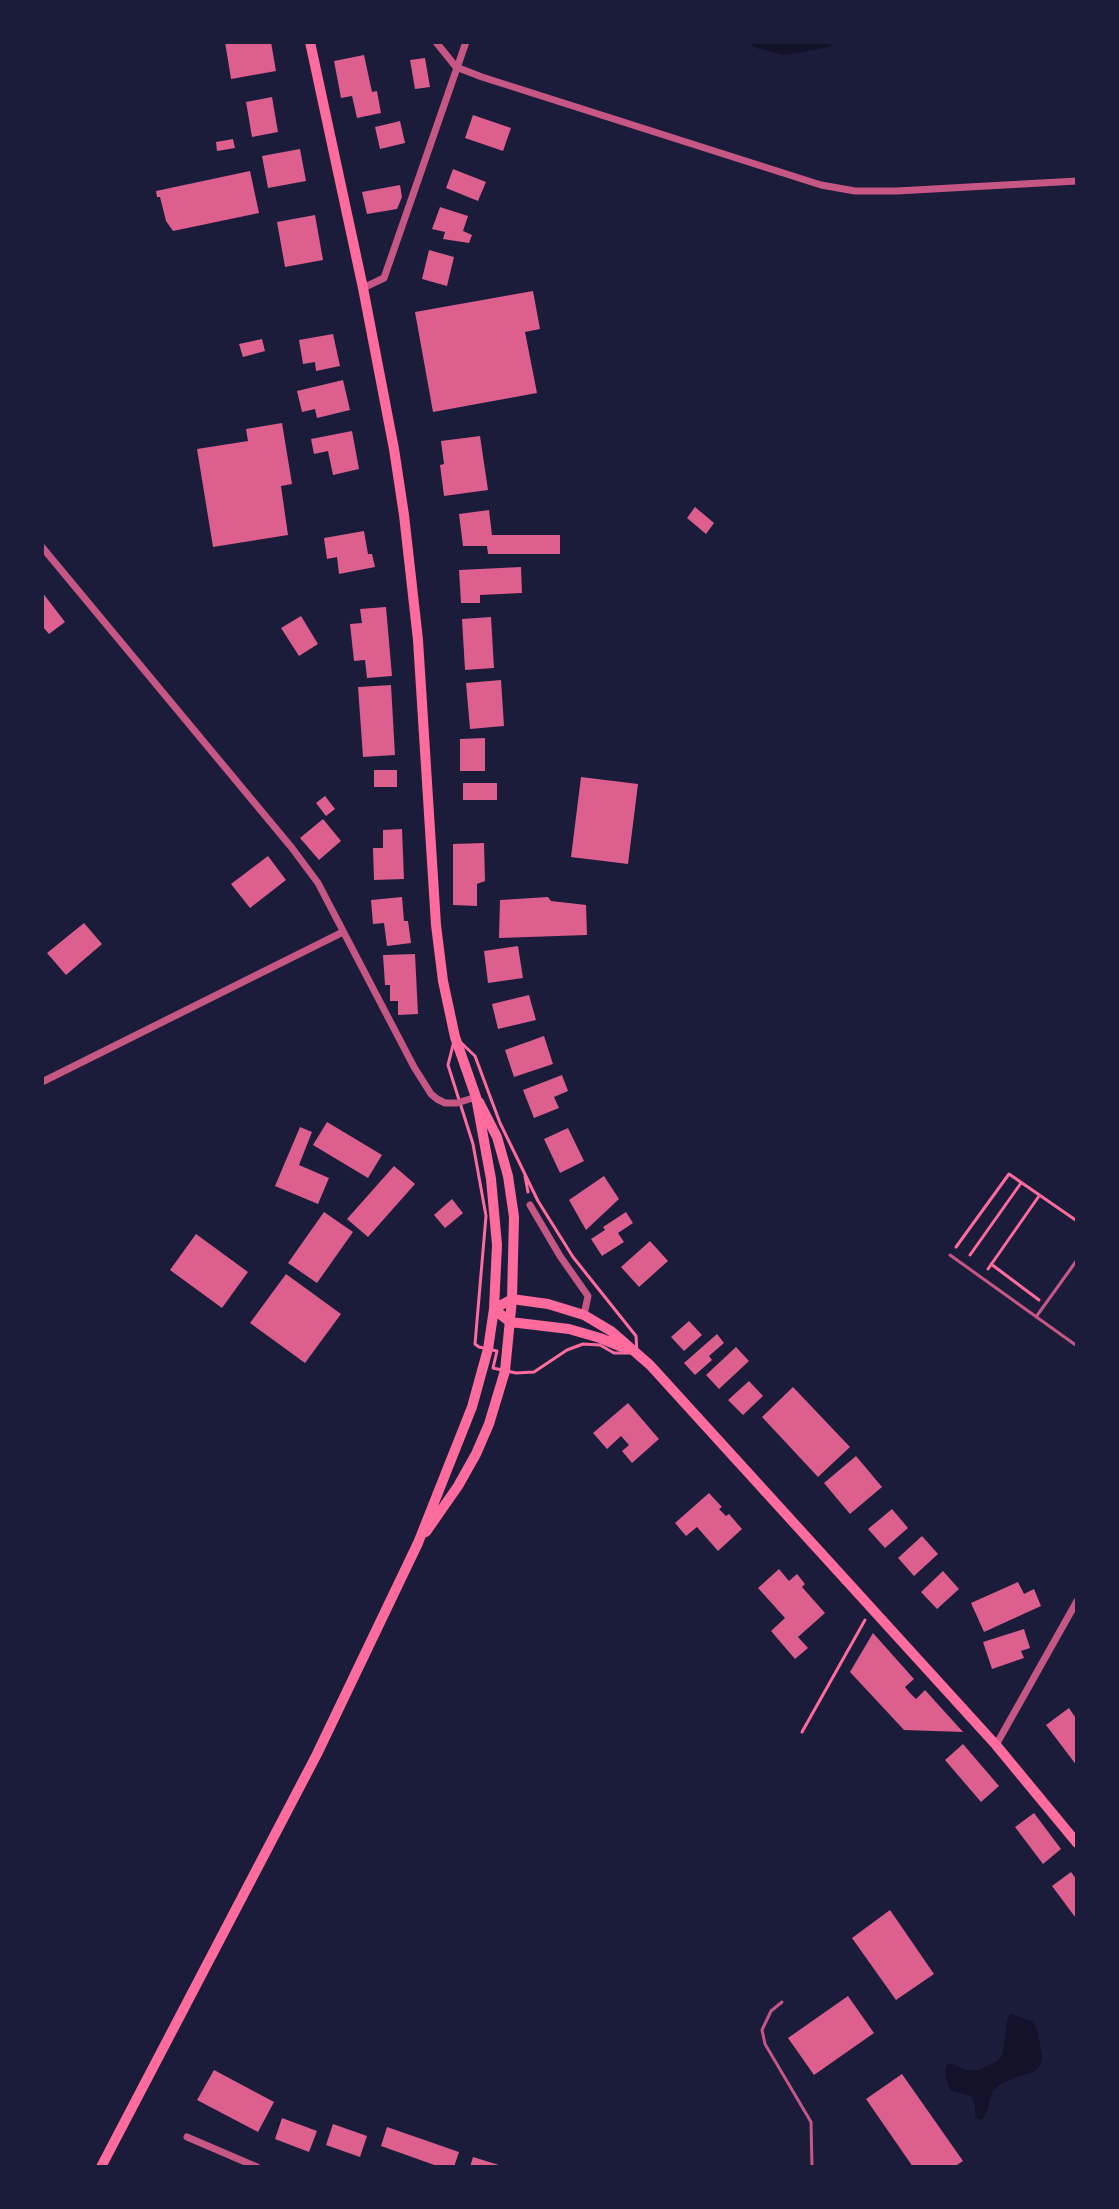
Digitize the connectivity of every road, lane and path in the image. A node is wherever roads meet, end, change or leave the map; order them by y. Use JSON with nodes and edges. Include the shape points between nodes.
{"nodes":[{"id":1,"x":310,"y":42,"type":"edge"},
{"id":2,"x":436,"y":42,"type":"edge"},
{"id":3,"x":466,"y":42,"type":"edge"},
{"id":4,"x":456,"y":67,"type":"junction"},
{"id":5,"x":1077,"y":181,"type":"edge"},
{"id":6,"x":363,"y":288,"type":"junction"},
{"id":7,"x":42,"y":547,"type":"edge"},
{"id":8,"x":343,"y":932,"type":"junction"},
{"id":9,"x":42,"y":1082,"type":"edge"},
{"id":10,"x":476,"y":1097,"type":"junction"},
{"id":11,"x":524,"y":1172,"type":"dead end"},
{"id":12,"x":1021,"y":1183,"type":"junction"},
{"id":13,"x":1039,"y":1195,"type":"junction"},
{"id":14,"x":530,"y":1205,"type":"joint"},
{"id":15,"x":1077,"y":1221,"type":"edge"},
{"id":16,"x":950,"y":1255,"type":"joint"},
{"id":17,"x":1077,"y":1260,"type":"edge"},
{"id":18,"x":991,"y":1264,"type":"junction"},
{"id":19,"x":963,"y":1265,"type":"junction"},
{"id":20,"x":981,"y":1278,"type":"junction"},
{"id":21,"x":512,"y":1299,"type":"junction"},
{"id":22,"x":1045,"y":1304,"type":"junction"},
{"id":23,"x":494,"y":1309,"type":"junction"},
{"id":24,"x":584,"y":1315,"type":"junction"},
{"id":25,"x":1036,"y":1317,"type":"junction"},
{"id":26,"x":510,"y":1322,"type":"junction"},
{"id":27,"x":1077,"y":1346,"type":"edge"},
{"id":28,"x":637,"y":1353,"type":"junction"},
{"id":29,"x":516,"y":1373,"type":"dead end"},
{"id":30,"x":418,"y":1543,"type":"junction"},
{"id":31,"x":1077,"y":1601,"type":"edge"},
{"id":32,"x":871,"y":1609,"type":"junction"},
{"id":33,"x":802,"y":1732,"type":"dead end"},
{"id":34,"x":996,"y":1745,"type":"junction"},
{"id":35,"x":1077,"y":1843,"type":"edge"},
{"id":36,"x":782,"y":2002,"type":"dead end"},
{"id":37,"x":187,"y":2137,"type":"dead end"},
{"id":38,"x":101,"y":2167,"type":"edge"},
{"id":39,"x":257,"y":2167,"type":"edge"},
{"id":40,"x":812,"y":2167,"type":"edge"}],
"edges":[{"from":1,"to":6,"type":"main road"},
{"from":2,"to":4,"type":"street"},
{"from":3,"to":4,"type":"street"},
{"from":4,"to":5,"type":"street","via":[[832,187],[897,191]]},
{"from":4,"to":6,"type":"street","via":[[384,278]]},
{"from":6,"to":10,"type":"main road","via":[[404,515],[443,981]]},
{"from":7,"to":8,"type":"street","via":[[292,848],[318,883]]},
{"from":8,"to":9,"type":"street"},
{"from":8,"to":10,"type":"street","via":[[431,1094],[445,1103]]},
{"from":10,"to":21,"type":"main road","via":[[497,1137],[508,1176],[514,1217]]},
{"from":10,"to":23,"type":"main road","via":[[495,1208]]},
{"from":11,"to":14,"type":"path"},
{"from":12,"to":13,"type":"path"},
{"from":12,"to":16,"type":"path","via":[[1009,1174]]},
{"from":12,"to":19,"type":"path"},
{"from":13,"to":15,"type":"path"},
{"from":13,"to":18,"type":"path"},
{"from":14,"to":24,"type":"street","via":[[588,1296]]},
{"from":16,"to":19,"type":"lane"},
{"from":17,"to":22,"type":"lane"},
{"from":18,"to":20,"type":"path"},
{"from":18,"to":22,"type":"path"},
{"from":19,"to":20,"type":"lane"},
{"from":20,"to":25,"type":"lane"},
{"from":21,"to":23,"type":"main road"},
{"from":21,"to":24,"type":"main road"},
{"from":21,"to":26,"type":"main road"},
{"from":22,"to":25,"type":"lane"},
{"from":23,"to":26,"type":"main road"},
{"from":23,"to":30,"type":"main road","via":[[472,1407]]},
{"from":24,"to":28,"type":"main road"},
{"from":25,"to":27,"type":"lane"},
{"from":26,"to":28,"type":"main road","via":[[569,1329]]},
{"from":26,"to":30,"type":"main road","via":[[505,1371],[485,1434],[458,1486]]},
{"from":28,"to":29,"type":"path","via":[[583,1344],[534,1372]]},
{"from":28,"to":32,"type":"main road"},
{"from":30,"to":38,"type":"main road","via":[[317,1754]]},
{"from":31,"to":34,"type":"street"},
{"from":32,"to":33,"type":"path"},
{"from":32,"to":34,"type":"main road"},
{"from":34,"to":35,"type":"main road"},
{"from":36,"to":40,"type":"lane","via":[[762,2030],[811,2122]]},
{"from":37,"to":39,"type":"street"}]}
